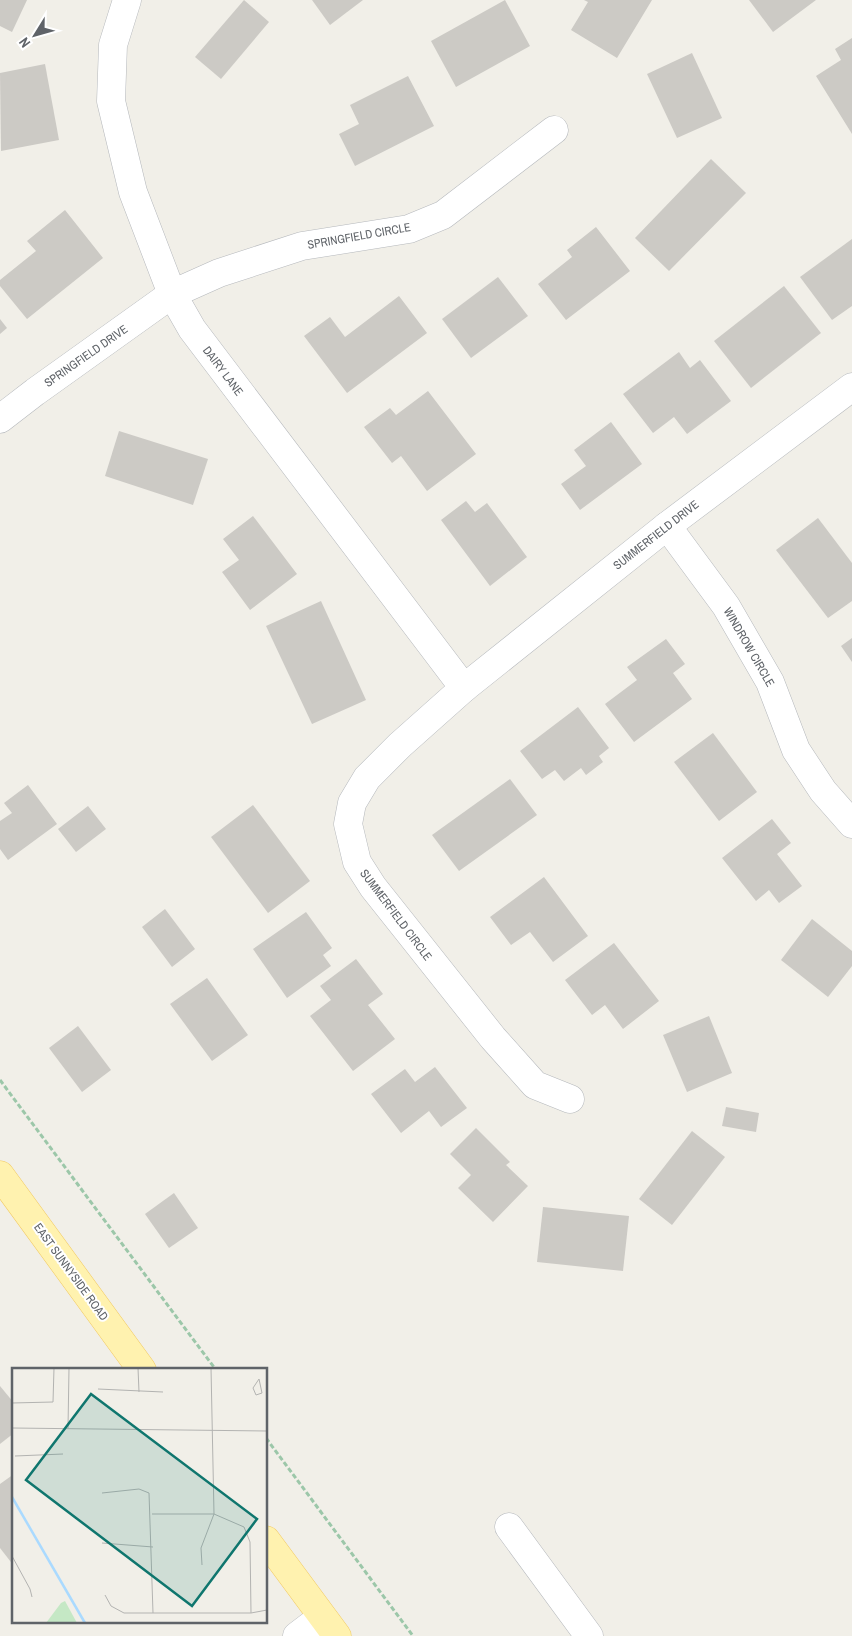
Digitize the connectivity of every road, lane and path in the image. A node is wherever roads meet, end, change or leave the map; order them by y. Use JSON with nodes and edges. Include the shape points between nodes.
{"nodes":[{"id":1,"x":127,"y":0,"type":"edge"},
{"id":2,"x":554,"y":130,"type":"dead end"},
{"id":3,"x":172,"y":294,"type":"junction"},
{"id":4,"x":852,"y":387,"type":"edge"},
{"id":5,"x":0,"y":419,"type":"edge"},
{"id":6,"x":667,"y":526,"type":"junction"},
{"id":7,"x":464,"y":688,"type":"junction"},
{"id":8,"x":852,"y":824,"type":"edge"},
{"id":9,"x":0,"y":1080,"type":"edge"},
{"id":10,"x":570,"y":1099,"type":"dead end"},
{"id":11,"x":0,"y":1175,"type":"edge"},
{"id":12,"x":141,"y":1368,"type":"edge"},
{"id":13,"x":215,"y":1368,"type":"edge"},
{"id":14,"x":268,"y":1441,"type":"edge"},
{"id":15,"x":509,"y":1527,"type":"dead end"},
{"id":16,"x":268,"y":1543,"type":"edge"},
{"id":17,"x":330,"y":1626,"type":"edge"},
{"id":18,"x":298,"y":1636,"type":"edge"},
{"id":19,"x":413,"y":1636,"type":"edge"},
{"id":20,"x":589,"y":1636,"type":"edge"}],
"edges":[{"from":1,"to":3,"type":"street","name":"DAIRY LANE","via":[[112,45],[111,101],[133,192]]},
{"from":2,"to":3,"type":"street","name":"SPRINGFIELD CIRCLE","via":[[443,215],[409,229],[302,246],[219,273]]},
{"from":3,"to":5,"type":"street","name":"SPRINGFIELD DRIVE"},
{"from":3,"to":7,"type":"street","name":"DAIRY LANE","via":[[192,329]]},
{"from":4,"to":6,"type":"street","name":"SUMMERFIELD DRIVE"},
{"from":6,"to":7,"type":"street","name":"SUMMERFIELD DRIVE"},
{"from":6,"to":8,"type":"street","name":"WINDROW CIRCLE","via":[[726,606],[770,682],[796,750]]},
{"from":7,"to":10,"type":"street","name":"SUMMERFIELD CIRCLE","via":[[367,778],[352,804],[348,824],[357,862],[373,887],[492,1038],[535,1085]]},
{"from":9,"to":13,"type":"path"},
{"from":11,"to":12,"type":"main road","name":"EAST SUNNYSIDE ROAD"},
{"from":14,"to":19,"type":"path"},
{"from":15,"to":20,"type":"street"},
{"from":16,"to":17,"type":"main road"},
{"from":17,"to":18,"type":"street"}]}
